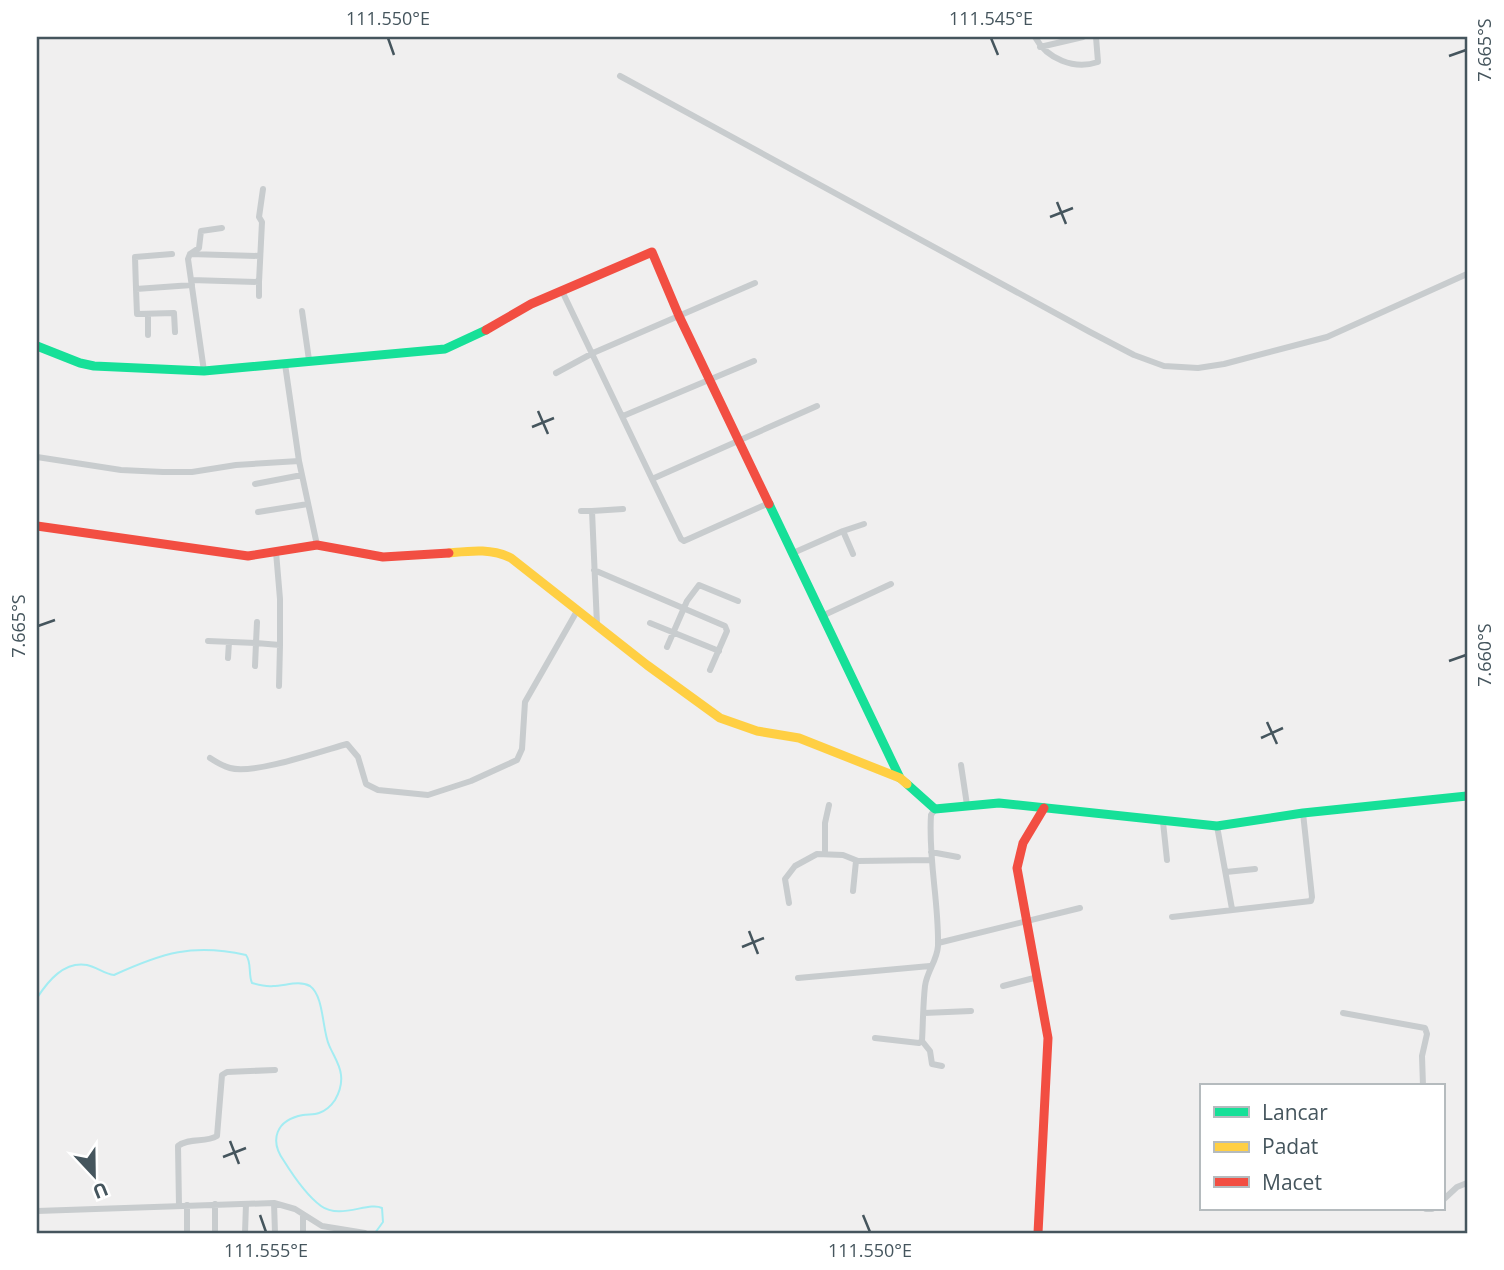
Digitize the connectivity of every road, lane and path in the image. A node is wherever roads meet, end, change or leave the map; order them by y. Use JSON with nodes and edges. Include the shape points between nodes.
{"nodes":[{"id":1,"x":1035,"y":37,"type":"edge"},
{"id":2,"x":1083,"y":37,"type":"edge"},
{"id":3,"x":1096,"y":37,"type":"edge"},
{"id":4,"x":1040,"y":47,"type":"junction"},
{"id":5,"x":620,"y":76,"type":"dead end"},
{"id":6,"x":264,"y":189,"type":"dead end"},
{"id":7,"x":222,"y":228,"type":"dead end"},
{"id":8,"x":172,"y":254,"type":"dead end"},
{"id":9,"x":190,"y":254,"type":"junction"},
{"id":10,"x":260,"y":256,"type":"junction"},
{"id":11,"x":1467,"y":274,"type":"edge"},
{"id":12,"x":191,"y":282,"type":"junction"},
{"id":13,"x":258,"y":282,"type":"junction"},
{"id":14,"x":755,"y":283,"type":"dead end"},
{"id":15,"x":136,"y":289,"type":"junction"},
{"id":16,"x":562,"y":290,"type":"junction"},
{"id":17,"x":259,"y":296,"type":"dead end"},
{"id":18,"x":302,"y":311,"type":"dead end"},
{"id":19,"x":148,"y":314,"type":"junction"},
{"id":20,"x":679,"y":316,"type":"junction"},
{"id":21,"x":175,"y":332,"type":"dead end"},
{"id":22,"x":148,"y":335,"type":"dead end"},
{"id":23,"x":37,"y":346,"type":"edge"},
{"id":24,"x":593,"y":354,"type":"junction"},
{"id":25,"x":309,"y":360,"type":"junction"},
{"id":26,"x":754,"y":361,"type":"dead end"},
{"id":27,"x":285,"y":364,"type":"junction"},
{"id":28,"x":204,"y":371,"type":"junction"},
{"id":29,"x":556,"y":373,"type":"dead end"},
{"id":30,"x":710,"y":378,"type":"junction"},
{"id":31,"x":817,"y":406,"type":"dead end"},
{"id":32,"x":623,"y":416,"type":"junction"},
{"id":33,"x":740,"y":441,"type":"junction"},
{"id":34,"x":37,"y":457,"type":"edge"},
{"id":35,"x":299,"y":461,"type":"junction"},
{"id":36,"x":302,"y":475,"type":"junction"},
{"id":37,"x":652,"y":479,"type":"junction"},
{"id":38,"x":255,"y":484,"type":"dead end"},
{"id":39,"x":769,"y":503,"type":"junction"},
{"id":40,"x":308,"y":504,"type":"junction"},
{"id":41,"x":622,"y":509,"type":"dead end"},
{"id":42,"x":581,"y":511,"type":"dead end"},
{"id":43,"x":592,"y":511,"type":"junction"},
{"id":44,"x":258,"y":512,"type":"dead end"},
{"id":45,"x":864,"y":524,"type":"dead end"},
{"id":46,"x":37,"y":526,"type":"edge"},
{"id":47,"x":843,"y":531,"type":"junction"},
{"id":48,"x":317,"y":545,"type":"junction"},
{"id":49,"x":276,"y":552,"type":"junction"},
{"id":50,"x":793,"y":553,"type":"junction"},
{"id":51,"x":853,"y":554,"type":"dead end"},
{"id":52,"x":594,"y":570,"type":"junction"},
{"id":53,"x":891,"y":584,"type":"dead end"},
{"id":54,"x":738,"y":601,"type":"dead end"},
{"id":55,"x":683,"y":608,"type":"junction"},
{"id":56,"x":577,"y":611,"type":"junction"},
{"id":57,"x":822,"y":616,"type":"junction"},
{"id":58,"x":257,"y":622,"type":"dead end"},
{"id":59,"x":650,"y":623,"type":"dead end"},
{"id":60,"x":597,"y":625,"type":"junction"},
{"id":61,"x":673,"y":632,"type":"junction"},
{"id":62,"x":208,"y":641,"type":"dead end"},
{"id":63,"x":229,"y":642,"type":"junction"},
{"id":64,"x":256,"y":643,"type":"junction"},
{"id":65,"x":280,"y":645,"type":"junction"},
{"id":66,"x":667,"y":647,"type":"dead end"},
{"id":67,"x":719,"y":651,"type":"junction"},
{"id":68,"x":228,"y":658,"type":"dead end"},
{"id":69,"x":255,"y":666,"type":"dead end"},
{"id":70,"x":710,"y":670,"type":"dead end"},
{"id":71,"x":279,"y":686,"type":"dead end"},
{"id":72,"x":210,"y":758,"type":"dead end"},
{"id":73,"x":961,"y":765,"type":"dead end"},
{"id":74,"x":900,"y":778,"type":"junction"},
{"id":75,"x":1467,"y":796,"type":"edge"},
{"id":76,"x":829,"y":805,"type":"dead end"},
{"id":77,"x":967,"y":805,"type":"junction"},
{"id":78,"x":1044,"y":808,"type":"junction"},
{"id":79,"x":934,"y":809,"type":"junction"},
{"id":80,"x":1303,"y":813,"type":"junction"},
{"id":81,"x":1163,"y":822,"type":"junction"},
{"id":82,"x":1217,"y":826,"type":"junction"},
{"id":83,"x":825,"y":853,"type":"junction"},
{"id":84,"x":931,"y":856,"type":"junction"},
{"id":85,"x":958,"y":857,"type":"dead end"},
{"id":86,"x":1167,"y":860,"type":"dead end"},
{"id":87,"x":856,"y":861,"type":"junction"},
{"id":88,"x":1255,"y":869,"type":"dead end"},
{"id":89,"x":1226,"y":872,"type":"junction"},
{"id":90,"x":853,"y":891,"type":"dead end"},
{"id":91,"x":789,"y":903,"type":"dead end"},
{"id":92,"x":1080,"y":908,"type":"dead end"},
{"id":93,"x":1232,"y":909,"type":"junction"},
{"id":94,"x":1172,"y":917,"type":"dead end"},
{"id":95,"x":1027,"y":921,"type":"junction"},
{"id":96,"x":938,"y":943,"type":"junction"},
{"id":97,"x":930,"y":966,"type":"junction"},
{"id":98,"x":1038,"y":977,"type":"junction"},
{"id":99,"x":798,"y":978,"type":"dead end"},
{"id":100,"x":1003,"y":986,"type":"dead end"},
{"id":101,"x":971,"y":1011,"type":"dead end"},
{"id":102,"x":924,"y":1013,"type":"junction"},
{"id":103,"x":1343,"y":1013,"type":"dead end"},
{"id":104,"x":875,"y":1038,"type":"dead end"},
{"id":105,"x":922,"y":1041,"type":"junction"},
{"id":106,"x":942,"y":1066,"type":"dead end"},
{"id":107,"x":275,"y":1070,"type":"dead end"},
{"id":108,"x":1423,"y":1084,"type":"edge"},
{"id":109,"x":1467,"y":1183,"type":"edge"},
{"id":110,"x":1444,"y":1199,"type":"edge"},
{"id":111,"x":274,"y":1203,"type":"junction"},
{"id":112,"x":215,"y":1204,"type":"junction"},
{"id":113,"x":246,"y":1204,"type":"junction"},
{"id":114,"x":183,"y":1205,"type":"junction"},
{"id":115,"x":37,"y":1212,"type":"edge"},
{"id":116,"x":303,"y":1216,"type":"junction"},
{"id":117,"x":333,"y":1231,"type":"edge"},
{"id":118,"x":187,"y":1233,"type":"edge"},
{"id":119,"x":215,"y":1233,"type":"edge"},
{"id":120,"x":245,"y":1233,"type":"edge"},
{"id":121,"x":275,"y":1233,"type":"edge"},
{"id":122,"x":303,"y":1233,"type":"edge"},
{"id":123,"x":358,"y":1233,"type":"edge"},
{"id":124,"x":365,"y":1233,"type":"edge"},
{"id":125,"x":1038,"y":1233,"type":"edge"}],
"edges":[{"from":1,"to":4,"type":"street"},
{"from":2,"to":4,"type":"street"},
{"from":3,"to":4,"type":"street","via":[[1099,60],[1093,64],[1068,63]]},
{"from":5,"to":11,"type":"street","via":[[1090,332],[1164,366],[1224,364],[1327,337]]},
{"from":6,"to":10,"type":"street"},
{"from":7,"to":9,"type":"street","via":[[201,231],[199,248]]},
{"from":8,"to":15,"type":"street","via":[[135,257]]},
{"from":9,"to":10,"type":"street"},
{"from":9,"to":12,"type":"street"},
{"from":10,"to":13,"type":"street"},
{"from":12,"to":13,"type":"street"},
{"from":12,"to":15,"type":"street"},
{"from":12,"to":28,"type":"street"},
{"from":13,"to":17,"type":"street"},
{"from":14,"to":20,"type":"street"},
{"from":15,"to":19,"type":"street","via":[[137,314]]},
{"from":16,"to":20,"type":"street","via":[[652,252]]},
{"from":16,"to":24,"type":"street"},
{"from":16,"to":25,"type":"street","via":[[445,349]]},
{"from":18,"to":25,"type":"street"},
{"from":19,"to":21,"type":"street","via":[[174,313]]},
{"from":19,"to":22,"type":"street"},
{"from":20,"to":24,"type":"street"},
{"from":20,"to":30,"type":"street"},
{"from":23,"to":28,"type":"street","via":[[80,363],[110,368]]},
{"from":24,"to":29,"type":"street"},
{"from":24,"to":32,"type":"street"},
{"from":25,"to":27,"type":"street"},
{"from":26,"to":30,"type":"street"},
{"from":27,"to":28,"type":"street"},
{"from":27,"to":35,"type":"street"},
{"from":30,"to":32,"type":"street"},
{"from":30,"to":33,"type":"street"},
{"from":31,"to":33,"type":"street"},
{"from":32,"to":37,"type":"street"},
{"from":33,"to":37,"type":"street"},
{"from":33,"to":39,"type":"street"},
{"from":34,"to":35,"type":"street","via":[[163,472]]},
{"from":35,"to":36,"type":"street"},
{"from":36,"to":38,"type":"street"},
{"from":36,"to":40,"type":"street"},
{"from":37,"to":39,"type":"street","via":[[684,541]]},
{"from":39,"to":50,"type":"street"},
{"from":40,"to":44,"type":"street"},
{"from":40,"to":48,"type":"street"},
{"from":41,"to":43,"type":"street"},
{"from":42,"to":43,"type":"street"},
{"from":43,"to":52,"type":"street"},
{"from":45,"to":47,"type":"street"},
{"from":46,"to":49,"type":"street","via":[[225,554]]},
{"from":47,"to":50,"type":"street"},
{"from":47,"to":51,"type":"street"},
{"from":48,"to":49,"type":"street"},
{"from":48,"to":56,"type":"street","via":[[383,557],[477,550],[501,553]]},
{"from":49,"to":65,"type":"street"},
{"from":50,"to":57,"type":"street"},
{"from":52,"to":55,"type":"street"},
{"from":52,"to":60,"type":"street"},
{"from":53,"to":57,"type":"street"},
{"from":54,"to":55,"type":"street","via":[[701,584]]},
{"from":55,"to":61,"type":"street"},
{"from":55,"to":67,"type":"street","via":[[724,626],[727,631]]},
{"from":56,"to":60,"type":"street"},
{"from":56,"to":72,"type":"street","via":[[526,702],[517,760],[471,781],[428,795],[377,790],[366,785],[358,757],[347,744],[273,765],[239,769]]},
{"from":57,"to":74,"type":"street"},
{"from":58,"to":64,"type":"street"},
{"from":59,"to":61,"type":"street"},
{"from":60,"to":74,"type":"street","via":[[733,724],[799,738]]},
{"from":61,"to":66,"type":"street"},
{"from":61,"to":67,"type":"street"},
{"from":62,"to":63,"type":"street"},
{"from":63,"to":64,"type":"street"},
{"from":63,"to":68,"type":"street"},
{"from":64,"to":65,"type":"street"},
{"from":64,"to":69,"type":"street"},
{"from":65,"to":71,"type":"street"},
{"from":67,"to":70,"type":"street"},
{"from":73,"to":77,"type":"street"},
{"from":74,"to":79,"type":"street"},
{"from":75,"to":80,"type":"street"},
{"from":76,"to":83,"type":"street"},
{"from":77,"to":78,"type":"street"},
{"from":77,"to":79,"type":"street"},
{"from":78,"to":81,"type":"street"},
{"from":78,"to":95,"type":"street","via":[[1027,832],[1018,859]]},
{"from":79,"to":84,"type":"street"},
{"from":80,"to":82,"type":"street"},
{"from":80,"to":93,"type":"street","via":[[1312,899]]},
{"from":81,"to":82,"type":"street"},
{"from":81,"to":86,"type":"street"},
{"from":82,"to":89,"type":"street"},
{"from":83,"to":87,"type":"street"},
{"from":83,"to":91,"type":"street","via":[[808,857],[786,877]]},
{"from":84,"to":85,"type":"street"},
{"from":84,"to":87,"type":"street"},
{"from":84,"to":96,"type":"street"},
{"from":87,"to":90,"type":"street"},
{"from":88,"to":89,"type":"street"},
{"from":89,"to":93,"type":"street"},
{"from":92,"to":95,"type":"street"},
{"from":93,"to":94,"type":"street"},
{"from":95,"to":96,"type":"street"},
{"from":95,"to":98,"type":"street"},
{"from":96,"to":97,"type":"street","via":[[936,960]]},
{"from":97,"to":99,"type":"street"},
{"from":97,"to":102,"type":"street"},
{"from":98,"to":100,"type":"street"},
{"from":98,"to":125,"type":"street","via":[[1048,1038]]},
{"from":101,"to":102,"type":"street"},
{"from":102,"to":105,"type":"street"},
{"from":103,"to":108,"type":"street","via":[[1425,1028]]},
{"from":104,"to":105,"type":"street"},
{"from":105,"to":106,"type":"street","via":[[932,1064]]},
{"from":107,"to":114,"type":"street","via":[[222,1075],[217,1136],[178,1146]]},
{"from":109,"to":110,"type":"street"},
{"from":111,"to":113,"type":"street"},
{"from":111,"to":116,"type":"street"},
{"from":111,"to":121,"type":"street"},
{"from":112,"to":113,"type":"street"},
{"from":112,"to":114,"type":"street"},
{"from":112,"to":119,"type":"street"},
{"from":113,"to":120,"type":"street"},
{"from":114,"to":115,"type":"street"},
{"from":114,"to":118,"type":"street"},
{"from":116,"to":117,"type":"street"},
{"from":116,"to":122,"type":"street"},
{"from":117,"to":123,"type":"street"},
{"from":123,"to":124,"type":"street"}]}
